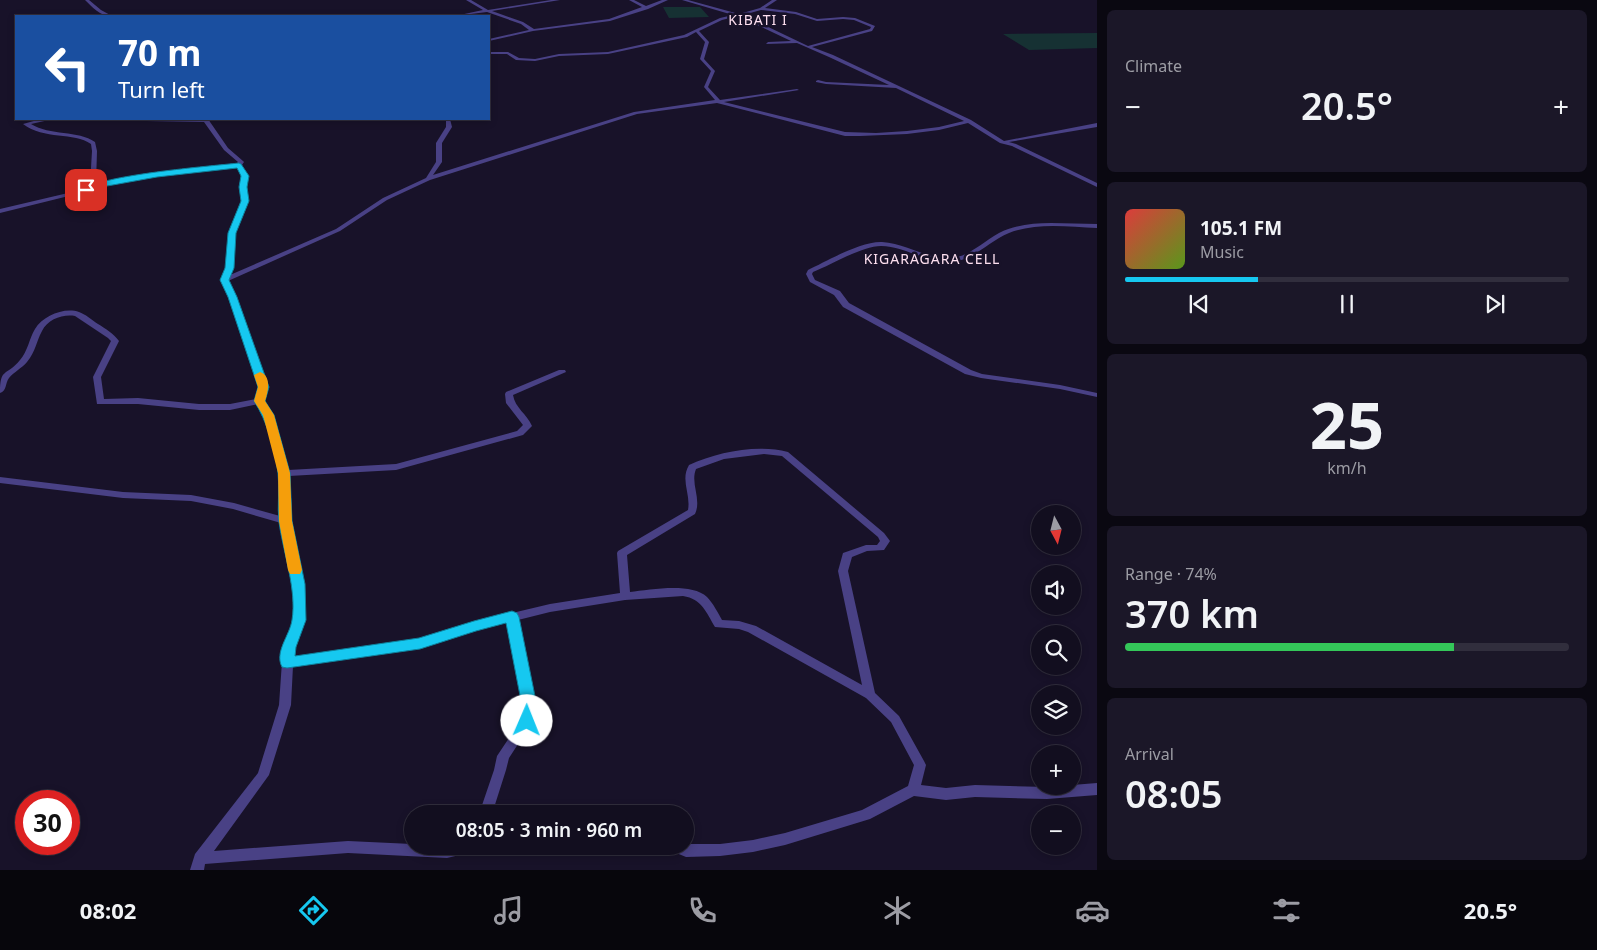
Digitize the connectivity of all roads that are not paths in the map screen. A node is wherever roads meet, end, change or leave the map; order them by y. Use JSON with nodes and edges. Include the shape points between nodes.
{"nodes":[{"id":1,"x":87,"y":0,"type":"edge"},
{"id":2,"x":468,"y":0,"type":"edge"},
{"id":3,"x":558,"y":0,"type":"edge"},
{"id":4,"x":631,"y":0,"type":"edge"},
{"id":5,"x":666,"y":0,"type":"edge"},
{"id":6,"x":684,"y":0,"type":"edge"},
{"id":7,"x":775,"y":0,"type":"edge"},
{"id":8,"x":647,"y":8,"type":"junction"},
{"id":9,"x":761,"y":9,"type":"junction"},
{"id":10,"x":486,"y":11,"type":"junction"},
{"id":11,"x":108,"y":15,"type":"edge"},
{"id":12,"x":462,"y":15,"type":"edge"},
{"id":13,"x":738,"y":15,"type":"junction"},
{"id":14,"x":533,"y":30,"type":"junction"},
{"id":15,"x":697,"y":31,"type":"junction"},
{"id":16,"x":490,"y":40,"type":"edge"},
{"id":17,"x":798,"y":42,"type":"junction"},
{"id":18,"x":768,"y":43,"type":"dead end"},
{"id":19,"x":808,"y":47,"type":"junction"},
{"id":20,"x":490,"y":53,"type":"edge"},
{"id":21,"x":831,"y":78,"type":"dead end"},
{"id":22,"x":882,"y":79,"type":"junction"},
{"id":23,"x":818,"y":81,"type":"dead end"},
{"id":24,"x":895,"y":87,"type":"junction"},
{"id":25,"x":797,"y":90,"type":"dead end"},
{"id":26,"x":718,"y":102,"type":"junction"},
{"id":27,"x":43,"y":120,"type":"edge"},
{"id":28,"x":206,"y":120,"type":"edge"},
{"id":29,"x":448,"y":120,"type":"edge"},
{"id":30,"x":969,"y":121,"type":"junction"},
{"id":31,"x":1097,"y":125,"type":"edge"},
{"id":32,"x":1002,"y":142,"type":"junction"},
{"id":33,"x":239,"y":166,"type":"junction"},
{"id":34,"x":428,"y":179,"type":"junction"},
{"id":35,"x":93,"y":186,"type":"junction"},
{"id":36,"x":1097,"y":186,"type":"edge"},
{"id":37,"x":0,"y":211,"type":"edge"},
{"id":38,"x":1097,"y":226,"type":"edge"},
{"id":39,"x":224,"y":280,"type":"junction"},
{"id":40,"x":562,"y":372,"type":"dead end"},
{"id":41,"x":0,"y":390,"type":"edge"},
{"id":42,"x":1097,"y":396,"type":"edge"},
{"id":43,"x":260,"y":401,"type":"junction"},
{"id":44,"x":284,"y":473,"type":"junction"},
{"id":45,"x":0,"y":480,"type":"edge"},
{"id":46,"x":286,"y":521,"type":"junction"},
{"id":47,"x":625,"y":596,"type":"junction"},
{"id":48,"x":512,"y":617,"type":"junction"},
{"id":49,"x":287,"y":663,"type":"junction"},
{"id":50,"x":870,"y":695,"type":"junction"},
{"id":51,"x":1097,"y":789,"type":"edge"},
{"id":52,"x":913,"y":790,"type":"junction"},
{"id":53,"x":487,"y":805,"type":"edge"},
{"id":54,"x":404,"y":850,"type":"edge"},
{"id":55,"x":694,"y":851,"type":"edge"},
{"id":56,"x":199,"y":864,"type":"edge"}],
"edges":[{"from":1,"to":11,"type":"street"},
{"from":2,"to":10,"type":"street"},
{"from":3,"to":10,"type":"street"},
{"from":4,"to":8,"type":"street"},
{"from":5,"to":8,"type":"street"},
{"from":6,"to":13,"type":"street"},
{"from":7,"to":9,"type":"street"},
{"from":8,"to":14,"type":"street","via":[[599,22]]},
{"from":9,"to":13,"type":"street"},
{"from":9,"to":19,"type":"street","via":[[796,13],[817,20],[848,18],[863,21],[874,28]]},
{"from":10,"to":12,"type":"street"},
{"from":10,"to":14,"type":"street"},
{"from":13,"to":15,"type":"street"},
{"from":13,"to":17,"type":"street"},
{"from":14,"to":16,"type":"street"},
{"from":15,"to":20,"type":"street","via":[[667,41],[608,53],[559,55],[535,60]]},
{"from":15,"to":26,"type":"street","via":[[707,42],[702,59],[714,72],[706,87]]},
{"from":17,"to":18,"type":"street"},
{"from":17,"to":19,"type":"street"},
{"from":19,"to":22,"type":"street"},
{"from":21,"to":22,"type":"street"},
{"from":22,"to":24,"type":"street"},
{"from":23,"to":24,"type":"street"},
{"from":24,"to":30,"type":"street"},
{"from":25,"to":26,"type":"street"},
{"from":26,"to":30,"type":"street","via":[[845,134],[917,131]]},
{"from":26,"to":34,"type":"street","via":[[648,110],[616,118]]},
{"from":27,"to":35,"type":"street","via":[[26,124],[48,134],[78,136],[93,143],[96,152],[91,176]]},
{"from":28,"to":33,"type":"street","via":[[226,149],[241,162]]},
{"from":29,"to":34,"type":"street","via":[[449,127],[439,144],[439,162]]},
{"from":30,"to":32,"type":"street"},
{"from":31,"to":32,"type":"street"},
{"from":32,"to":36,"type":"street"},
{"from":33,"to":35,"type":"street","via":[[157,174]]},
{"from":33,"to":39,"type":"street","via":[[245,176],[245,201],[232,233],[229,268]]},
{"from":34,"to":39,"type":"street","via":[[385,200],[338,230]]},
{"from":35,"to":37,"type":"street"},
{"from":38,"to":42,"type":"street","via":[[1053,224],[1008,231],[954,260],[934,259],[876,244],[809,274],[812,281],[837,293],[846,304],[968,372],[995,380],[1060,387]]},
{"from":39,"to":43,"type":"street","via":[[264,387]]},
{"from":40,"to":44,"type":"street","via":[[509,394],[510,403],[528,426],[520,432],[396,466]]},
{"from":41,"to":43,"type":"street","via":[[5,377],[23,362],[44,323],[54,316],[69,313],[81,316],[115,341],[98,377],[100,402],[230,407]]},
{"from":43,"to":44,"type":"street","via":[[269,415]]},
{"from":44,"to":46,"type":"street"},
{"from":45,"to":46,"type":"street","via":[[123,495],[191,498]]},
{"from":46,"to":49,"type":"street","via":[[298,584],[299,620]]},
{"from":47,"to":48,"type":"street"},
{"from":47,"to":50,"type":"street","via":[[695,594],[704,600],[719,624],[752,629]]},
{"from":47,"to":50,"type":"street","via":[[622,553],[692,512],[694,506],[688,476],[692,467],[706,461],[759,451],[785,454],[885,541],[880,548],[866,548],[847,555],[843,571]]},
{"from":48,"to":49,"type":"street","via":[[420,644]]},
{"from":48,"to":53,"type":"street","via":[[530,706],[527,721],[502,756]]},
{"from":49,"to":56,"type":"street","via":[[284,705],[263,775]]},
{"from":50,"to":52,"type":"street","via":[[896,719],[920,765]]},
{"from":51,"to":52,"type":"street","via":[[946,794]]},
{"from":52,"to":55,"type":"street","via":[[865,814],[785,839],[754,846]]},
{"from":54,"to":56,"type":"street","via":[[348,847]]}]}
